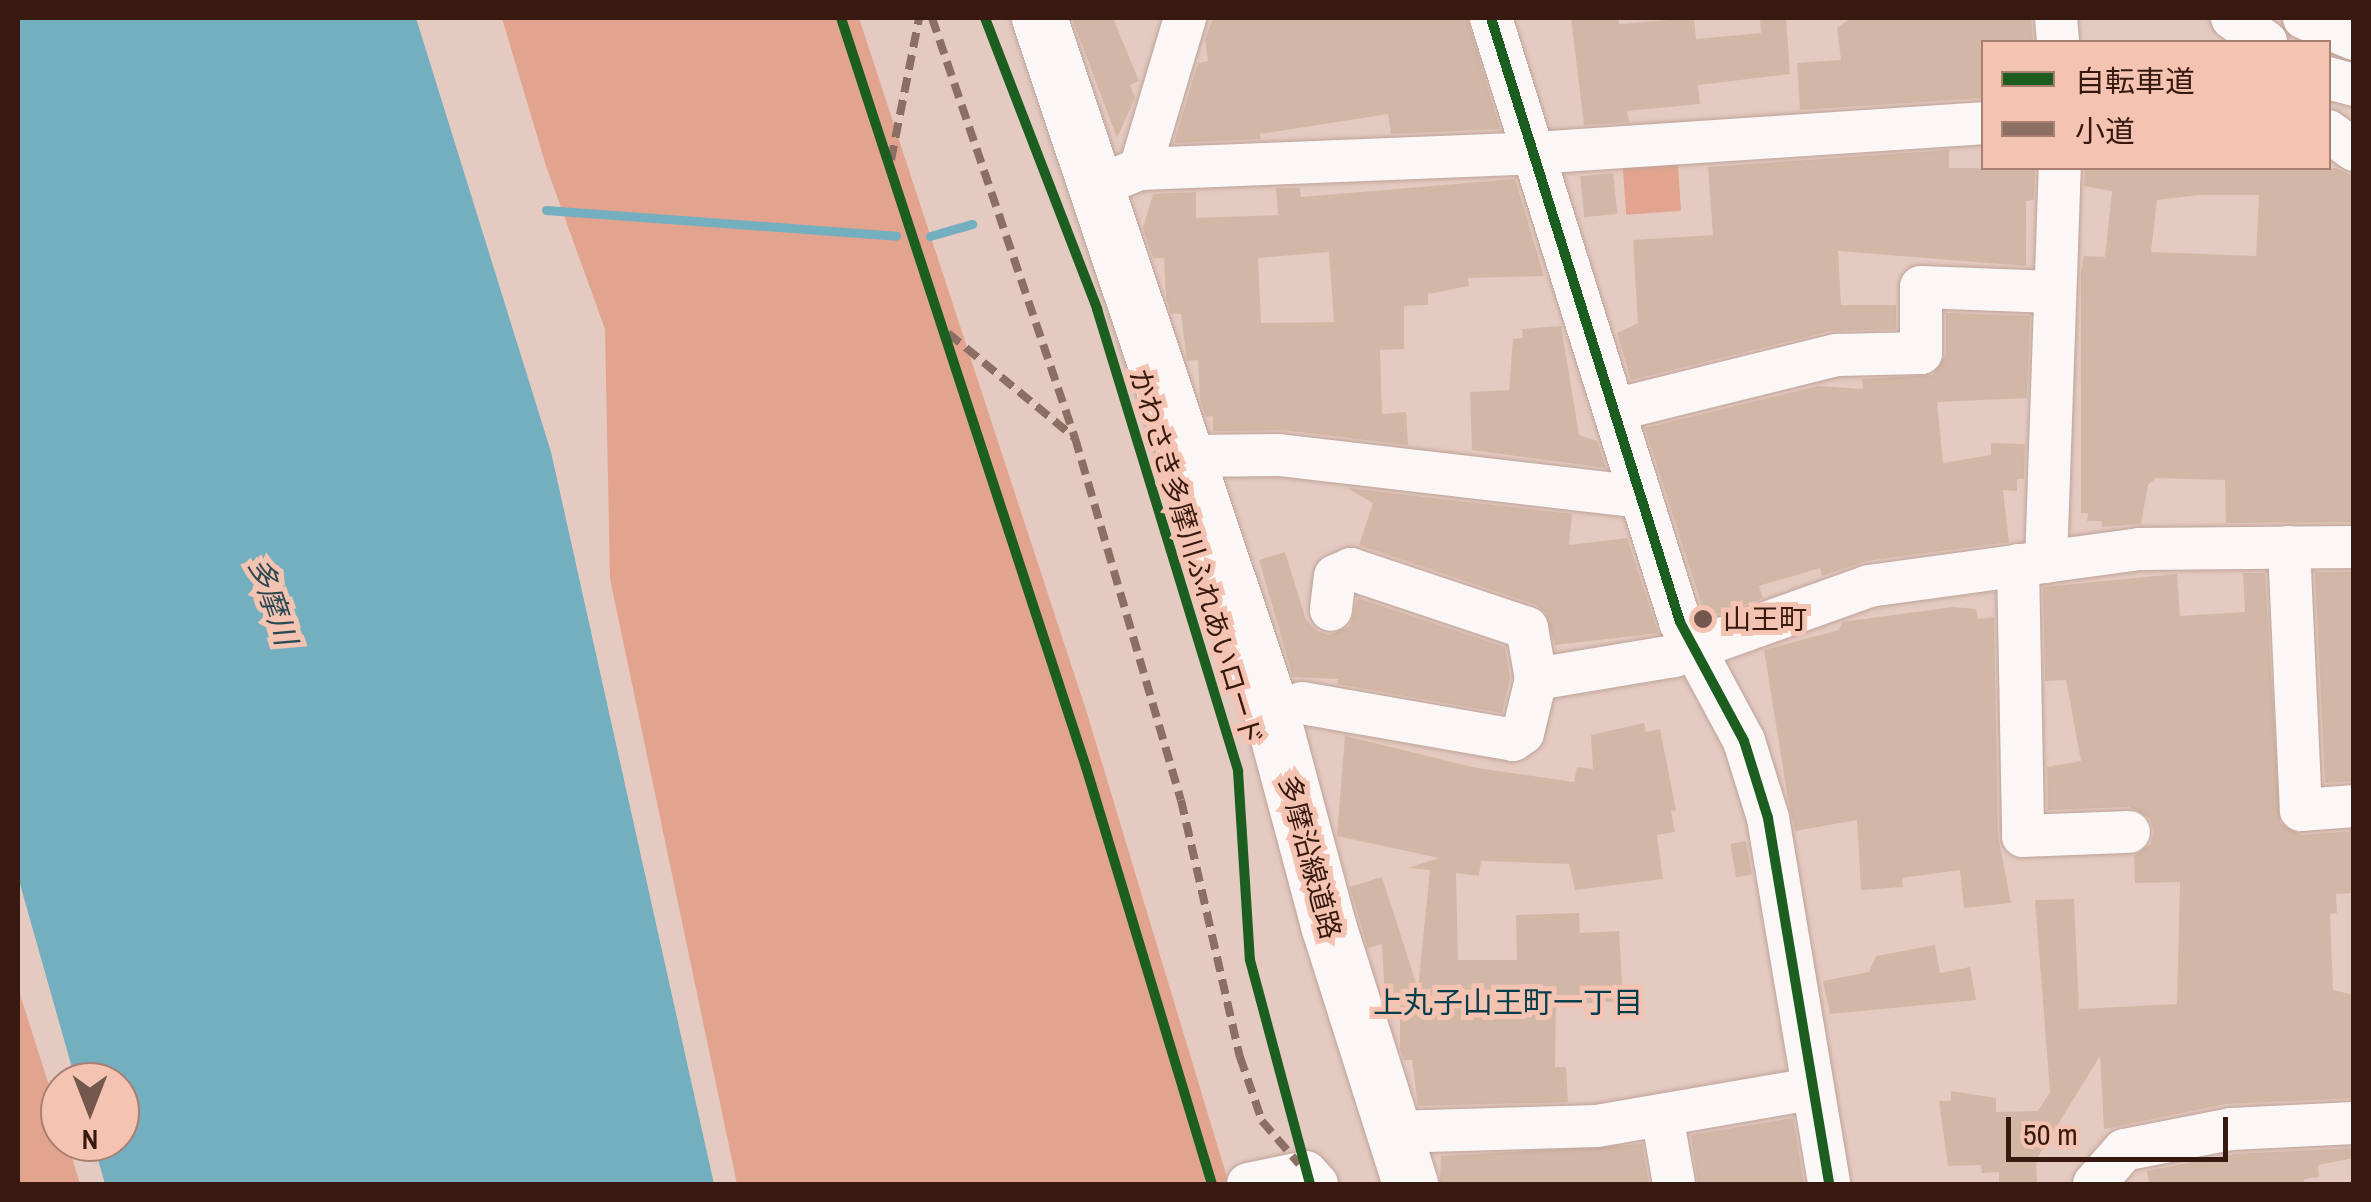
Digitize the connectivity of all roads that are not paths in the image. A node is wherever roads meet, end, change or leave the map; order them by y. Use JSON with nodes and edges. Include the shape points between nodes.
{"nodes":[{"id":1,"x":1039,"y":18,"type":"edge"},
{"id":2,"x":1185,"y":18,"type":"edge"},
{"id":3,"x":1491,"y":18,"type":"edge"},
{"id":4,"x":2232,"y":18,"type":"edge"},
{"id":5,"x":2304,"y":18,"type":"edge"},
{"id":6,"x":2354,"y":39,"type":"edge"},
{"id":7,"x":2263,"y":40,"type":"edge"},
{"id":8,"x":1981,"y":123,"type":"edge"},
{"id":9,"x":2331,"y":134,"type":"edge"},
{"id":10,"x":2354,"y":150,"type":"edge"},
{"id":11,"x":1534,"y":153,"type":"junction"},
{"id":12,"x":2060,"y":170,"type":"edge"},
{"id":13,"x":1118,"y":178,"type":"junction"},
{"id":14,"x":2052,"y":292,"type":"junction"},
{"id":15,"x":1614,"y":410,"type":"junction"},
{"id":16,"x":1188,"y":456,"type":"junction"},
{"id":17,"x":1641,"y":497,"type":"junction"},
{"id":18,"x":2289,"y":547,"type":"junction"},
{"id":19,"x":2354,"y":547,"type":"edge"},
{"id":20,"x":2032,"y":564,"type":"junction"},
{"id":21,"x":1331,"y":610,"type":"dead end"},
{"id":22,"x":1697,"y":649,"type":"junction"},
{"id":23,"x":1536,"y":679,"type":"junction"},
{"id":24,"x":1302,"y":704,"type":"dead end"},
{"id":25,"x":2354,"y":806,"type":"edge"},
{"id":26,"x":2130,"y":832,"type":"dead end"},
{"id":27,"x":1812,"y":1089,"type":"junction"},
{"id":28,"x":1662,"y":1114,"type":"junction"},
{"id":29,"x":2354,"y":1122,"type":"edge"},
{"id":30,"x":1394,"y":1132,"type":"junction"},
{"id":31,"x":1248,"y":1184,"type":"edge"},
{"id":32,"x":1317,"y":1184,"type":"edge"},
{"id":33,"x":1410,"y":1184,"type":"edge"},
{"id":34,"x":1674,"y":1184,"type":"edge"},
{"id":35,"x":1829,"y":1184,"type":"edge"},
{"id":36,"x":2094,"y":1184,"type":"edge"}],
"edges":[{"from":1,"to":13,"type":"main road","name":"多摩沿線道路"},
{"from":2,"to":13,"type":"street"},
{"from":3,"to":11,"type":"street"},
{"from":4,"to":7,"type":"street"},
{"from":5,"to":6,"type":"street"},
{"from":8,"to":11,"type":"street"},
{"from":9,"to":10,"type":"street"},
{"from":11,"to":13,"type":"street"},
{"from":11,"to":15,"type":"street"},
{"from":12,"to":14,"type":"street"},
{"from":13,"to":16,"type":"main road","name":"多摩沿線道路"},
{"from":14,"to":15,"type":"street","via":[[1921,288],[1921,354],[1837,355]]},
{"from":14,"to":20,"type":"street"},
{"from":15,"to":17,"type":"street"},
{"from":16,"to":17,"type":"street","via":[[1279,455]]},
{"from":16,"to":30,"type":"main road","name":"多摩沿線道路","via":[[1267,697]]},
{"from":17,"to":22,"type":"street","via":[[1680,622]]},
{"from":18,"to":19,"type":"street"},
{"from":18,"to":20,"type":"street","via":[[2139,549]]},
{"from":18,"to":25,"type":"street","via":[[2301,810]]},
{"from":20,"to":22,"type":"street","via":[[1868,586]]},
{"from":20,"to":26,"type":"street","via":[[2023,836]]},
{"from":21,"to":23,"type":"street","via":[[1335,576],[1351,568],[1527,628]]},
{"from":22,"to":23,"type":"street"},
{"from":22,"to":27,"type":"street","via":[[1744,741],[1768,818]]},
{"from":23,"to":24,"type":"street","via":[[1524,733],[1512,740]]},
{"from":27,"to":28,"type":"street"},
{"from":27,"to":35,"type":"street"},
{"from":28,"to":30,"type":"street","via":[[1597,1126]]},
{"from":28,"to":34,"type":"street"},
{"from":29,"to":36,"type":"street","via":[[2231,1129],[2124,1150]]},
{"from":30,"to":33,"type":"main road","name":"多摩沿線道路"},
{"from":31,"to":32,"type":"street","via":[[1306,1172]]}]}
